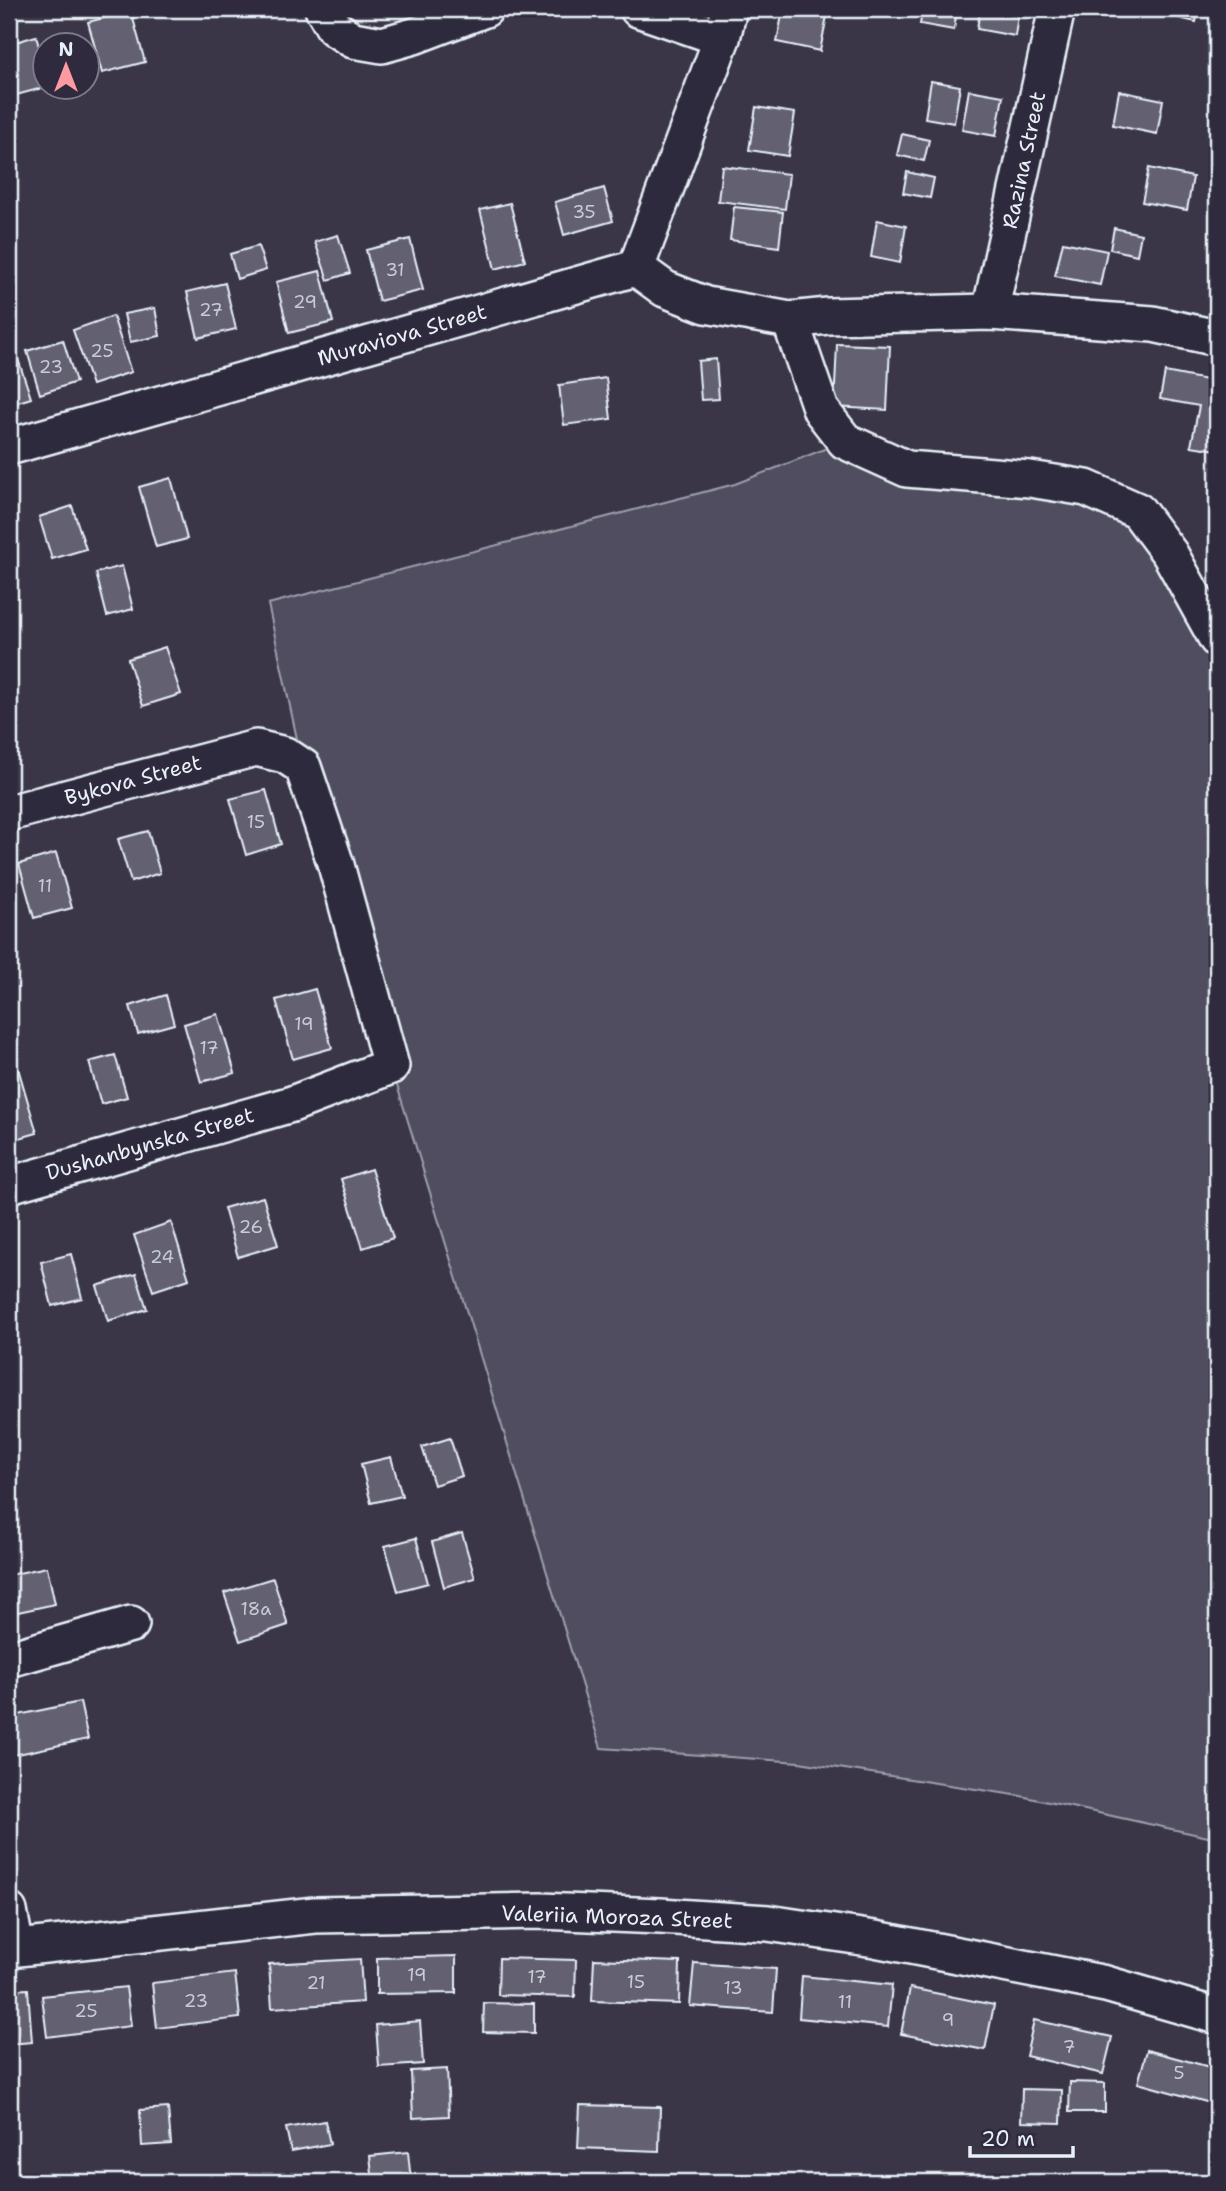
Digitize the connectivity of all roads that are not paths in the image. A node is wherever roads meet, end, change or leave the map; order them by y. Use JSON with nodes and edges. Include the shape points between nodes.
{"nodes":[{"id":1,"x":323,"y":9,"type":"edge"},
{"id":2,"x":485,"y":9,"type":"edge"},
{"id":3,"x":638,"y":9,"type":"edge"},
{"id":4,"x":1057,"y":9,"type":"edge"},
{"id":5,"x":725,"y":23,"type":"edge"},
{"id":6,"x":636,"y":268,"type":"junction"},
{"id":7,"x":990,"y":312,"type":"junction"},
{"id":8,"x":790,"y":320,"type":"junction"},
{"id":9,"x":1217,"y":338,"type":"edge"},
{"id":10,"x":9,"y":447,"type":"edge"},
{"id":11,"x":1217,"y":639,"type":"edge"},
{"id":12,"x":257,"y":748,"type":"joint"},
{"id":13,"x":9,"y":813,"type":"edge"},
{"id":14,"x":9,"y":1185,"type":"edge"},
{"id":15,"x":131,"y":1624,"type":"dead end"},
{"id":16,"x":9,"y":1659,"type":"edge"},
{"id":17,"x":9,"y":1911,"type":"edge"},
{"id":18,"x":12,"y":1949,"type":"edge"},
{"id":19,"x":1217,"y":2015,"type":"edge"}],
"edges":[{"from":1,"to":2,"type":"street","via":[[334,29],[353,40],[382,45]]},
{"from":3,"to":5,"type":"street"},
{"from":4,"to":7,"type":"street","name":"Razina Street"},
{"from":5,"to":6,"type":"street"},
{"from":6,"to":8,"type":"street","via":[[665,289],[706,305]]},
{"from":6,"to":10,"type":"street","name":"Muraviova Street"},
{"from":7,"to":8,"type":"street"},
{"from":7,"to":9,"type":"street","via":[[1153,324]]},
{"from":8,"to":11,"type":"street","via":[[821,410],[845,441],[907,469],[1086,488],[1138,511],[1170,554]]},
{"from":12,"to":13,"type":"street","name":"Bykova Street"},
{"from":12,"to":14,"type":"street","name":"Dushanbynska Street","via":[[285,755],[303,767],[336,865],[391,1066],[292,1104]]},
{"from":15,"to":16,"type":"street"},
{"from":17,"to":18,"type":"street"},
{"from":18,"to":19,"type":"street","name":"Valeriia Moroza Street","via":[[316,1915],[541,1911],[660,1916],[768,1923],[875,1939],[1106,1984]]}]}
